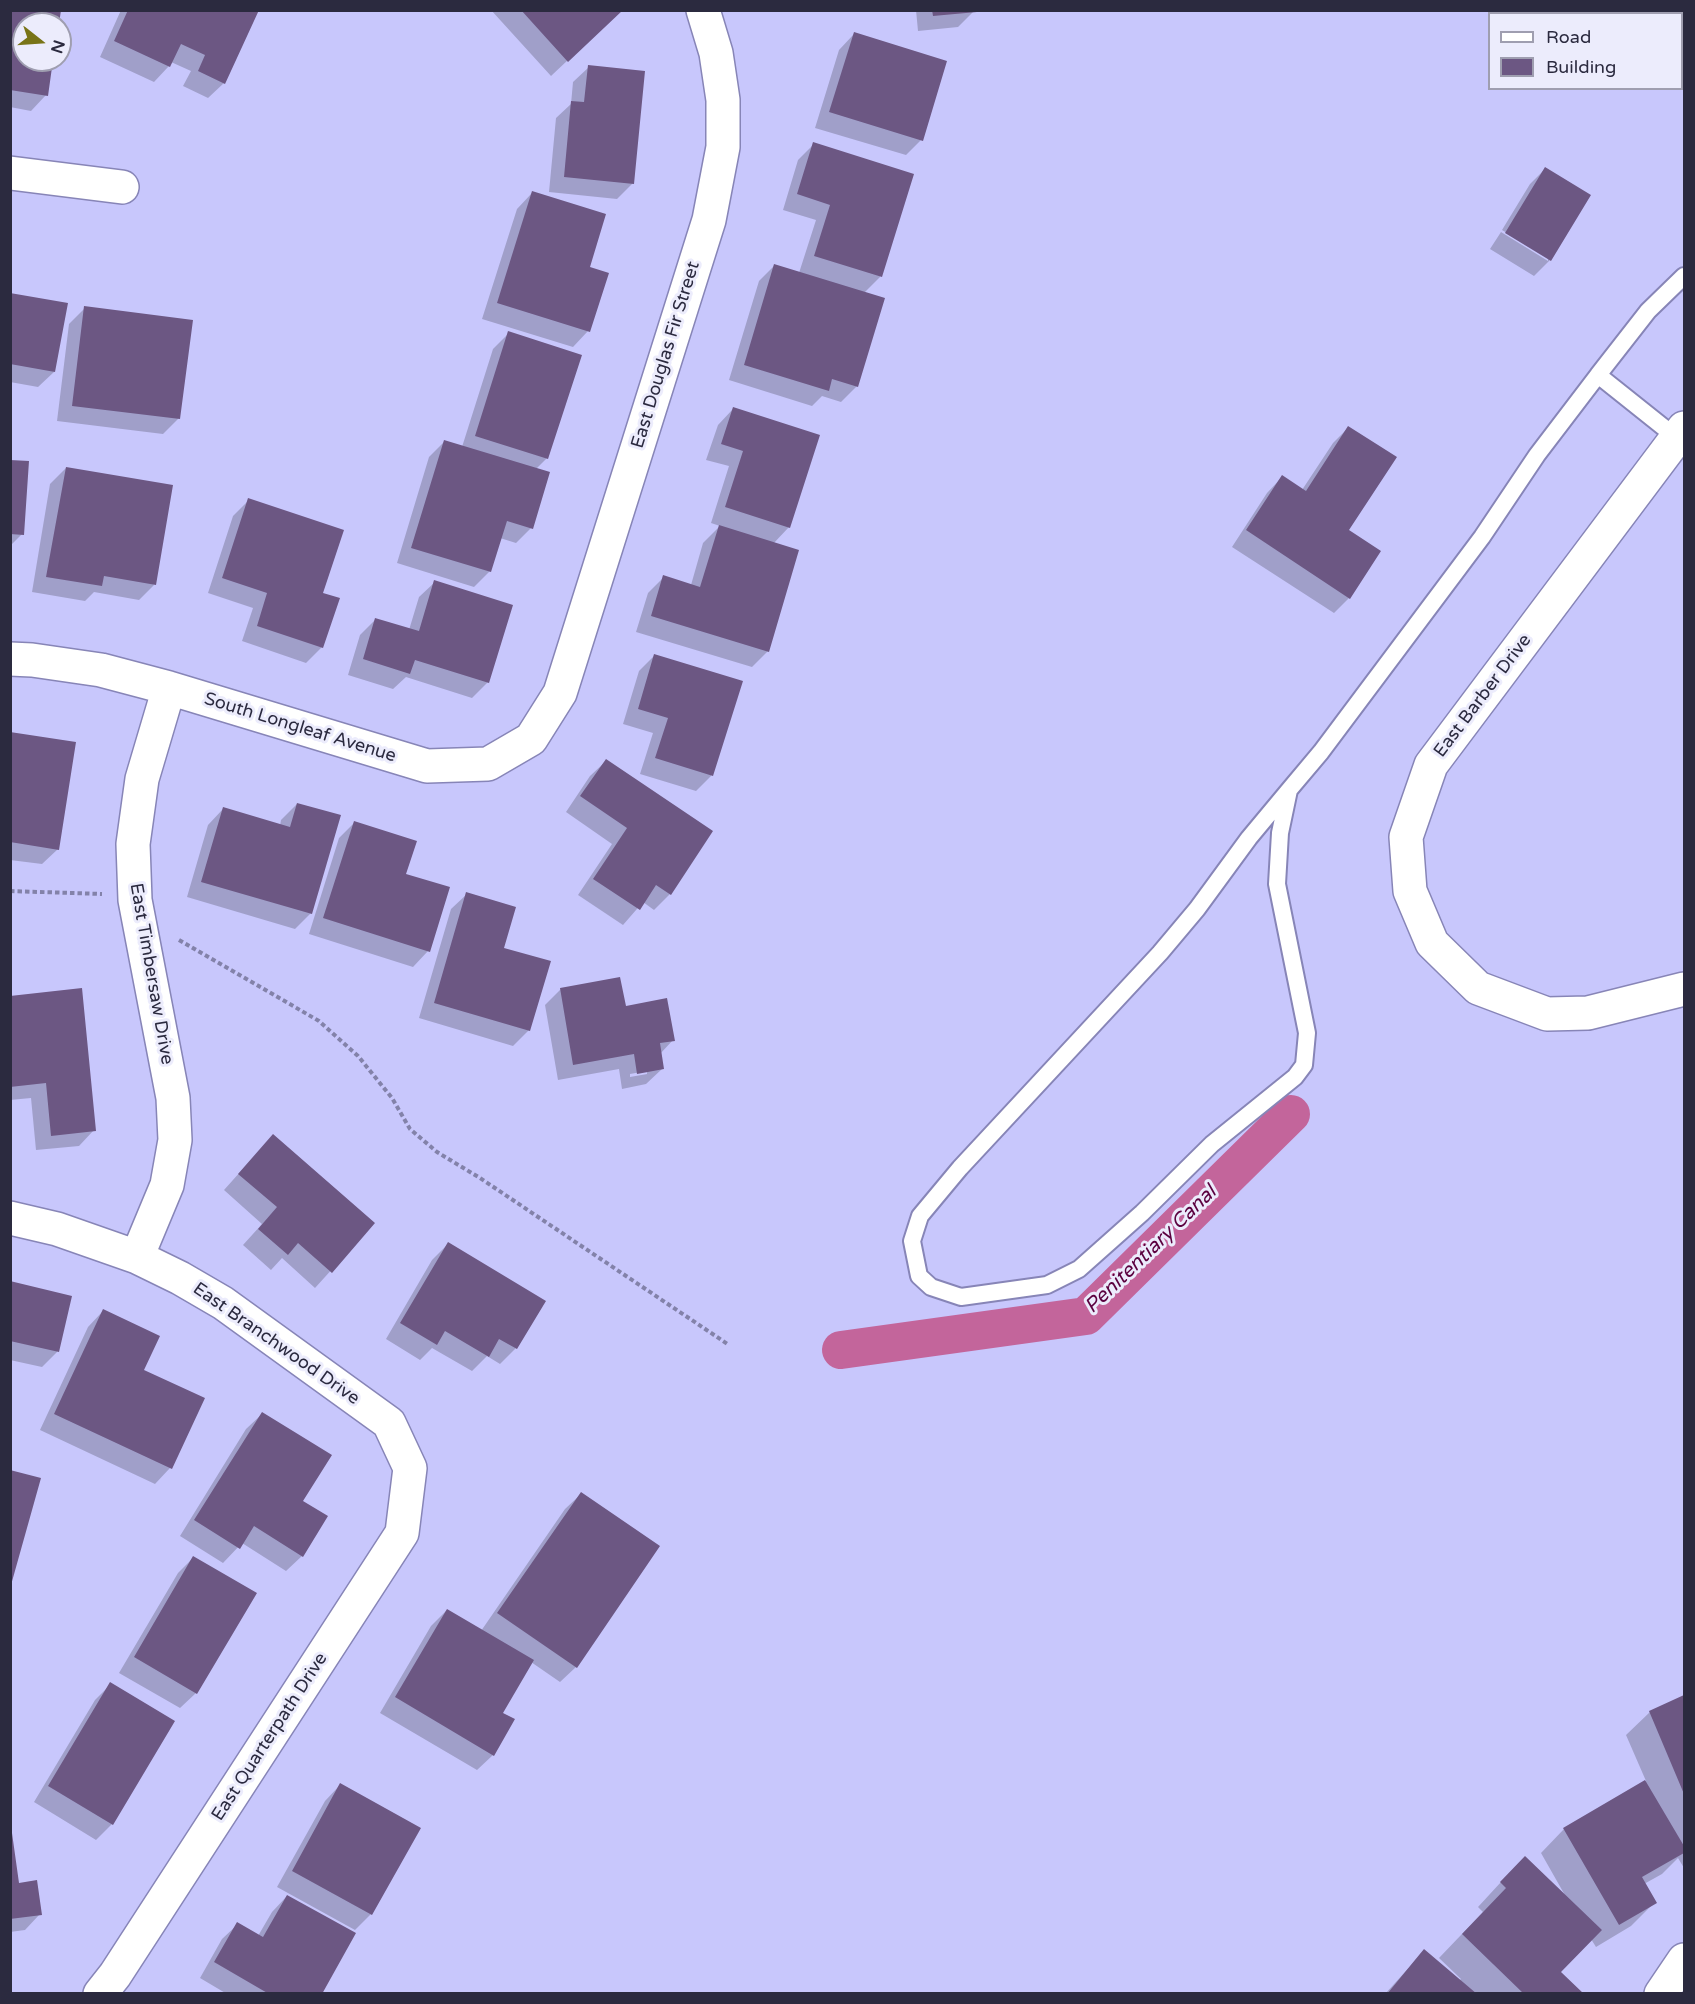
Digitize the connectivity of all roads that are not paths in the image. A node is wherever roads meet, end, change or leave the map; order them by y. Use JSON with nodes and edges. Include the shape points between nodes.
{"nodes":[{"id":1,"x":703,"y":10,"type":"edge"},
{"id":2,"x":10,"y":173,"type":"edge"},
{"id":3,"x":122,"y":187,"type":"dead end"},
{"id":4,"x":1684,"y":276,"type":"edge"},
{"id":5,"x":1599,"y":375,"type":"junction"},
{"id":6,"x":1681,"y":433,"type":"edge"},
{"id":7,"x":10,"y":659,"type":"edge"},
{"id":8,"x":169,"y":688,"type":"junction"},
{"id":9,"x":560,"y":693,"type":"joint"},
{"id":10,"x":1289,"y":790,"type":"junction"},
{"id":11,"x":1684,"y":989,"type":"edge"},
{"id":12,"x":10,"y":1218,"type":"edge"},
{"id":13,"x":137,"y":1257,"type":"junction"},
{"id":14,"x":410,"y":1468,"type":"joint"},
{"id":15,"x":1684,"y":1960,"type":"edge"},
{"id":16,"x":100,"y":1994,"type":"edge"},
{"id":17,"x":1661,"y":1994,"type":"edge"}],
"edges":[{"from":1,"to":9,"type":"street","name":"East Douglas Fir Street","via":[[716,54],[723,100],[723,147],[708,220]]},
{"from":2,"to":3,"type":"street"},
{"from":4,"to":5,"type":"lane","via":[[1648,311]]},
{"from":5,"to":6,"type":"lane"},
{"from":5,"to":10,"type":"lane"},
{"from":6,"to":11,"type":"street","name":"East Barber Drive","via":[[1431,765],[1406,837],[1410,891],[1432,943],[1478,988],[1548,1014],[1588,1013]]},
{"from":7,"to":8,"type":"street","name":"South Longleaf Avenue","via":[[100,670]]},
{"from":8,"to":9,"type":"street","name":"South Longleaf Avenue","via":[[427,766],[488,764],[531,739]]},
{"from":8,"to":13,"type":"street","name":"East Timbersaw Drive","via":[[142,779],[133,844],[135,900],[173,1098],[175,1140],[167,1185]]},
{"from":10,"to":10,"type":"lane","via":[[1280,833],[1277,884],[1307,1033],[1304,1065],[1295,1077],[1212,1144],[1079,1269],[1047,1285],[961,1297],[931,1287],[919,1276],[912,1241],[920,1216],[1160,953]]},
{"from":12,"to":13,"type":"street","name":"East Branchwood Drive","via":[[57,1229]]},
{"from":13,"to":14,"type":"street","name":"East Branchwood Drive","via":[[223,1303],[389,1423]]},
{"from":14,"to":16,"type":"street","name":"East Quarterpath Drive","via":[[402,1533]]},
{"from":15,"to":17,"type":"street"}]}
